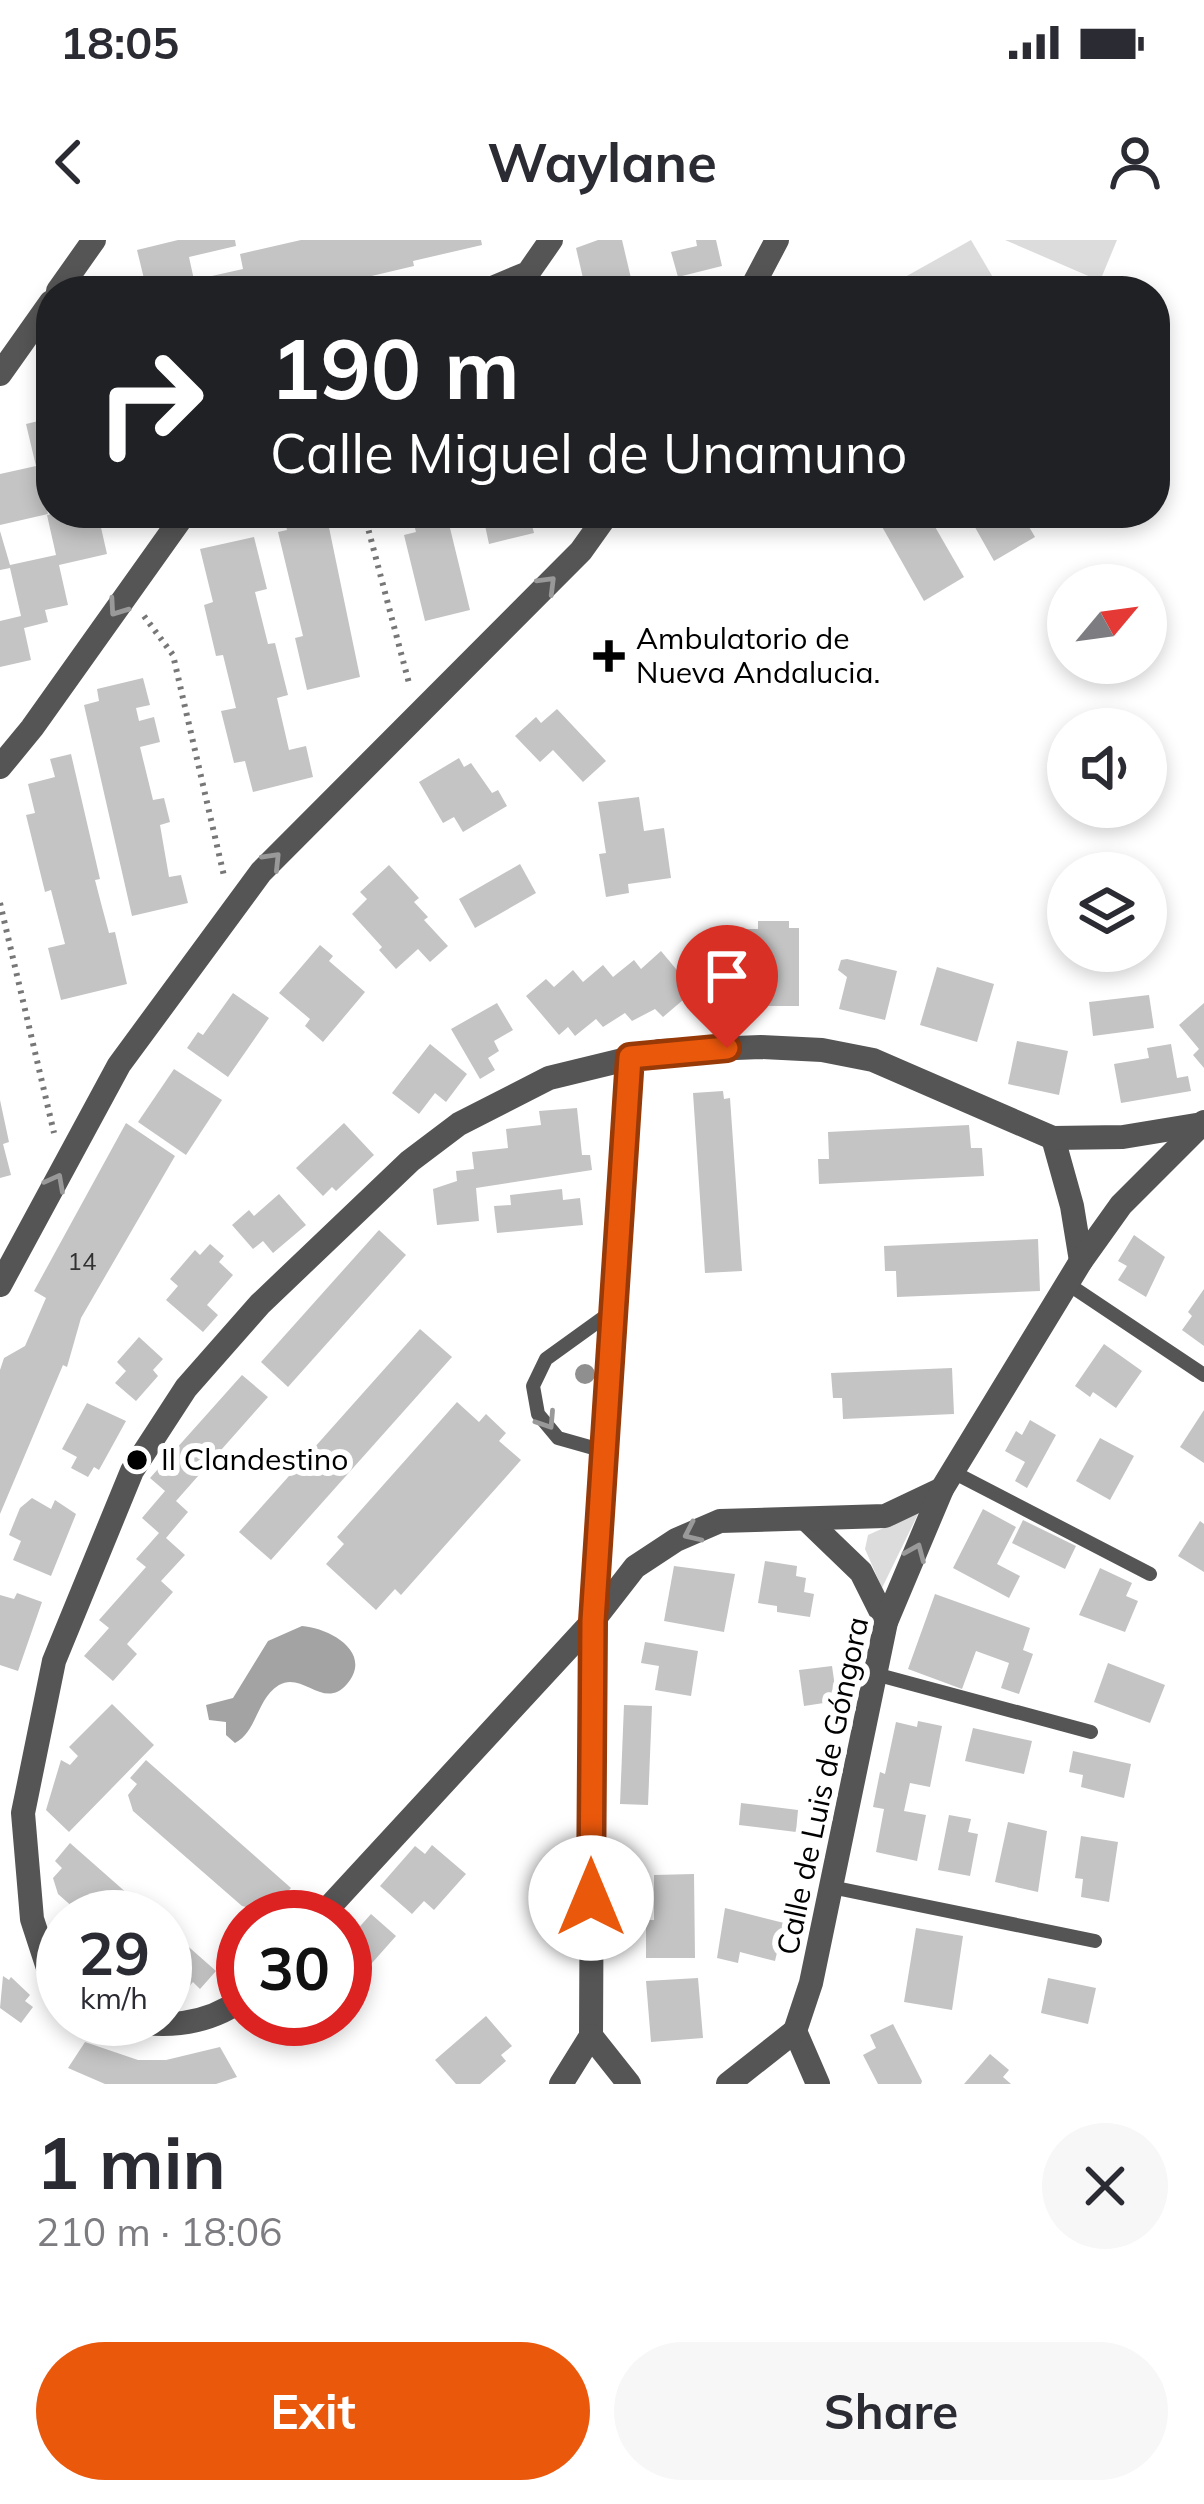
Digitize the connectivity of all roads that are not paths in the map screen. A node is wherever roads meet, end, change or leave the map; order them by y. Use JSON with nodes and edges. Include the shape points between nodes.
{"nodes":[{"id":1,"x":94,"y":240,"type":"edge"},
{"id":2,"x":551,"y":240,"type":"edge"},
{"id":3,"x":777,"y":240,"type":"edge"},
{"id":4,"x":69,"y":276,"type":"edge"},
{"id":5,"x":521,"y":276,"type":"edge"},
{"id":6,"x":758,"y":276,"type":"edge"},
{"id":7,"x":36,"y":323,"type":"edge"},
{"id":8,"x":0,"y":374,"type":"edge"},
{"id":9,"x":174,"y":528,"type":"edge"},
{"id":10,"x":597,"y":528,"type":"edge"},
{"id":11,"x":0,"y":767,"type":"edge"},
{"id":12,"x":630,"y":1057,"type":"junction"},
{"id":13,"x":1203,"y":1123,"type":"edge"},
{"id":14,"x":1053,"y":1138,"type":"junction"},
{"id":15,"x":1081,"y":1261,"type":"junction"},
{"id":16,"x":1068,"y":1284,"type":"junction"},
{"id":17,"x":0,"y":1285,"type":"edge"},
{"id":18,"x":614,"y":1310,"type":"junction"},
{"id":19,"x":1204,"y":1375,"type":"edge"},
{"id":20,"x":604,"y":1451,"type":"junction"},
{"id":21,"x":948,"y":1480,"type":"junction"},
{"id":22,"x":806,"y":1519,"type":"junction"},
{"id":23,"x":1150,"y":1574,"type":"dead end"},
{"id":24,"x":593,"y":1621,"type":"junction"},
{"id":25,"x":886,"y":1622,"type":"junction"},
{"id":26,"x":875,"y":1674,"type":"junction"},
{"id":27,"x":1091,"y":1732,"type":"dead end"},
{"id":28,"x":831,"y":1887,"type":"junction"},
{"id":29,"x":345,"y":1890,"type":"edge"},
{"id":30,"x":36,"y":1931,"type":"edge"},
{"id":31,"x":1095,"y":1941,"type":"dead end"},
{"id":32,"x":795,"y":2031,"type":"junction"},
{"id":33,"x":591,"y":2036,"type":"junction"},
{"id":34,"x":561,"y":2084,"type":"edge"},
{"id":35,"x":629,"y":2084,"type":"edge"},
{"id":36,"x":728,"y":2084,"type":"edge"},
{"id":37,"x":818,"y":2084,"type":"edge"}],
"edges":[{"from":1,"to":4,"type":"street"},
{"from":2,"to":5,"type":"street"},
{"from":3,"to":6,"type":"street"},
{"from":7,"to":8,"type":"street"},
{"from":9,"to":11,"type":"street","one_way":true},
{"from":17,"to":10,"type":"street","one_way":true,"via":[[118,1065],[260,872]]},
{"from":12,"to":14,"type":"street","via":[[761,1046],[822,1050],[873,1060]]},
{"from":12,"to":18,"type":"street"},
{"from":12,"to":30,"type":"street","via":[[549,1078],[459,1124],[260,1304],[186,1388],[132,1471],[55,1660],[23,1813]]},
{"from":13,"to":14,"type":"street"},
{"from":13,"to":15,"type":"street","name":"Calle de Luis de Góngora","via":[[1121,1205]]},
{"from":14,"to":15,"type":"street"},
{"from":15,"to":16,"type":"street","name":"Calle de Luis de Góngora"},
{"from":16,"to":19,"type":"lane"},
{"from":16,"to":21,"type":"street","name":"Calle de Luis de Góngora"},
{"from":18,"to":20,"type":"street"},
{"from":18,"to":20,"type":"lane","one_way":true,"via":[[546,1359],[533,1386],[538,1414],[558,1438]]},
{"from":20,"to":24,"type":"street"},
{"from":21,"to":22,"type":"street","via":[[885,1516]]},
{"from":21,"to":23,"type":"lane"},
{"from":25,"to":21,"type":"street","name":"Calle de Luis de Góngora","one_way":true},
{"from":22,"to":24,"type":"street","one_way":true,"via":[[720,1521],[676,1540],[635,1567]]},
{"from":22,"to":25,"type":"street","via":[[862,1572]]},
{"from":24,"to":29,"type":"street"},
{"from":24,"to":33,"type":"street"},
{"from":25,"to":26,"type":"street","name":"Calle de Luis de Góngora"},
{"from":26,"to":27,"type":"lane"},
{"from":26,"to":28,"type":"street","name":"Calle de Luis de Góngora"},
{"from":28,"to":31,"type":"lane"},
{"from":28,"to":32,"type":"street","name":"Calle de Luis de Góngora"},
{"from":32,"to":36,"type":"street"},
{"from":32,"to":37,"type":"street"},
{"from":33,"to":34,"type":"street"},
{"from":33,"to":35,"type":"street"}]}
